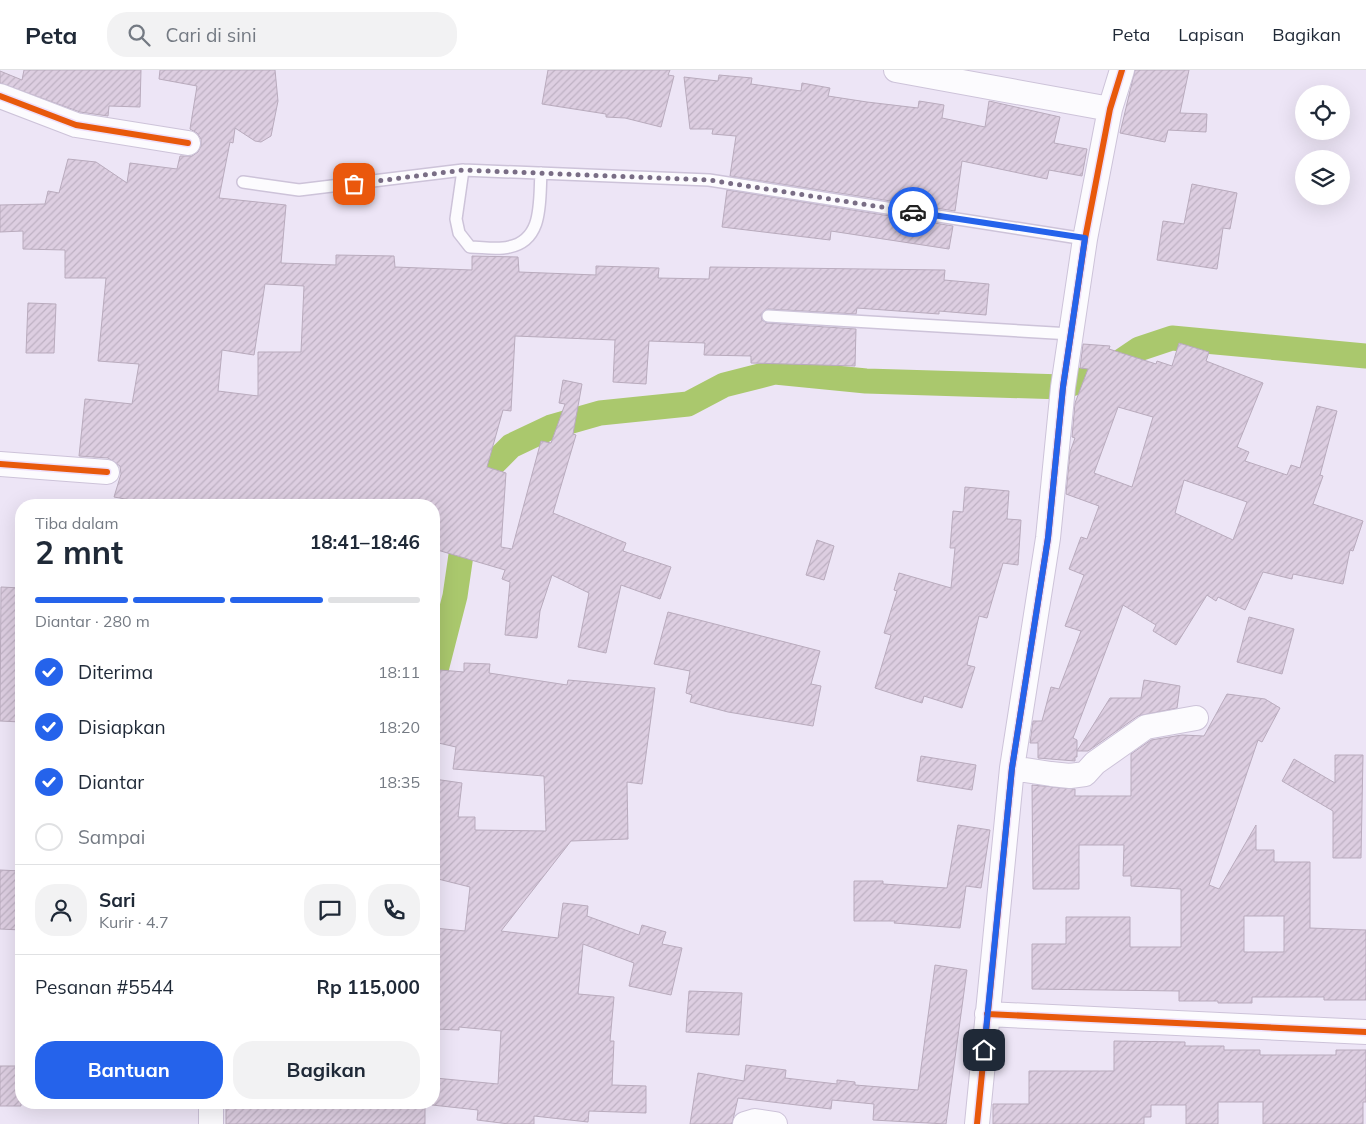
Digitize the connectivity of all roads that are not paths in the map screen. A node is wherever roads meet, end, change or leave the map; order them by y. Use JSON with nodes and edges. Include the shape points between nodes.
{"nodes":[{"id":1,"x":896,"y":70,"type":"edge"},
{"id":2,"x":1122,"y":70,"type":"edge"},
{"id":3,"x":0,"y":96,"type":"edge"},
{"id":4,"x":1110,"y":109,"type":"junction"},
{"id":5,"x":188,"y":143,"type":"dead end"},
{"id":6,"x":463,"y":170,"type":"junction"},
{"id":7,"x":541,"y":173,"type":"junction"},
{"id":8,"x":243,"y":182,"type":"dead end"},
{"id":9,"x":1085,"y":238,"type":"junction"},
{"id":10,"x":768,"y":316,"type":"dead end"},
{"id":11,"x":1071,"y":334,"type":"junction"},
{"id":12,"x":0,"y":464,"type":"edge"},
{"id":13,"x":108,"y":472,"type":"dead end"},
{"id":14,"x":1196,"y":718,"type":"dead end"},
{"id":15,"x":1012,"y":768,"type":"junction"},
{"id":16,"x":987,"y":1014,"type":"junction"},
{"id":17,"x":1366,"y":1032,"type":"edge"},
{"id":18,"x":745,"y":1124,"type":"edge"},
{"id":19,"x":775,"y":1124,"type":"edge"},
{"id":20,"x":977,"y":1124,"type":"edge"}],
"edges":[{"from":1,"to":4,"type":"street"},
{"from":2,"to":4,"type":"street"},
{"from":3,"to":5,"type":"street","via":[[76,125]]},
{"from":4,"to":9,"type":"street"},
{"from":6,"to":7,"type":"lane"},
{"from":6,"to":7,"type":"lane","via":[[456,219],[458,233],[470,247],[509,247],[526,240],[536,226]]},
{"from":6,"to":8,"type":"lane","via":[[299,190]]},
{"from":7,"to":9,"type":"lane","via":[[709,180]]},
{"from":9,"to":11,"type":"street"},
{"from":10,"to":11,"type":"lane"},
{"from":11,"to":15,"type":"street","via":[[1048,538]]},
{"from":12,"to":13,"type":"street"},
{"from":14,"to":15,"type":"street","via":[[1146,727],[1095,763],[1085,774],[1051,774]]},
{"from":15,"to":16,"type":"street"},
{"from":16,"to":17,"type":"street"},
{"from":16,"to":20,"type":"street"},
{"from":18,"to":19,"type":"street","via":[[755,1121]]}]}
